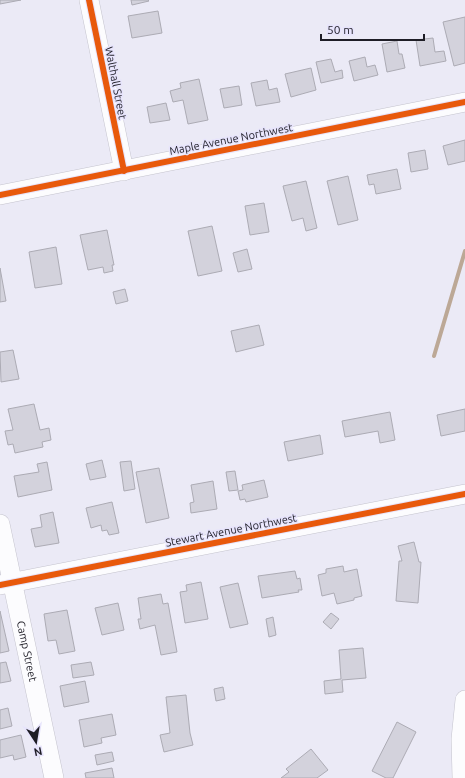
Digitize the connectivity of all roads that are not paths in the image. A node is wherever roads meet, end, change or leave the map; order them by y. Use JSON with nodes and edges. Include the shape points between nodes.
{"nodes":[{"id":1,"x":89,"y":0,"type":"edge"},
{"id":2,"x":465,"y":102,"type":"edge"},
{"id":3,"x":124,"y":171,"type":"junction"},
{"id":4,"x":0,"y":195,"type":"edge"},
{"id":5,"x":465,"y":494,"type":"edge"},
{"id":6,"x":0,"y":524,"type":"edge"},
{"id":7,"x":6,"y":584,"type":"edge"},
{"id":8,"x":465,"y":700,"type":"edge"},
{"id":9,"x":54,"y":778,"type":"edge"},
{"id":10,"x":462,"y":778,"type":"edge"}],
"edges":[{"from":1,"to":3,"type":"street","name":"Walthall Street"},
{"from":2,"to":3,"type":"street","name":"Maple Avenue Northwest"},
{"from":3,"to":4,"type":"street","name":"Maple Avenue Northwest"},
{"from":5,"to":7,"type":"street","name":"Stewart Avenue Northwest"},
{"from":6,"to":7,"type":"street","name":"Camp Street"},
{"from":7,"to":9,"type":"street","name":"Camp Street"},
{"from":8,"to":10,"type":"street","via":[[461,739]]}]}
